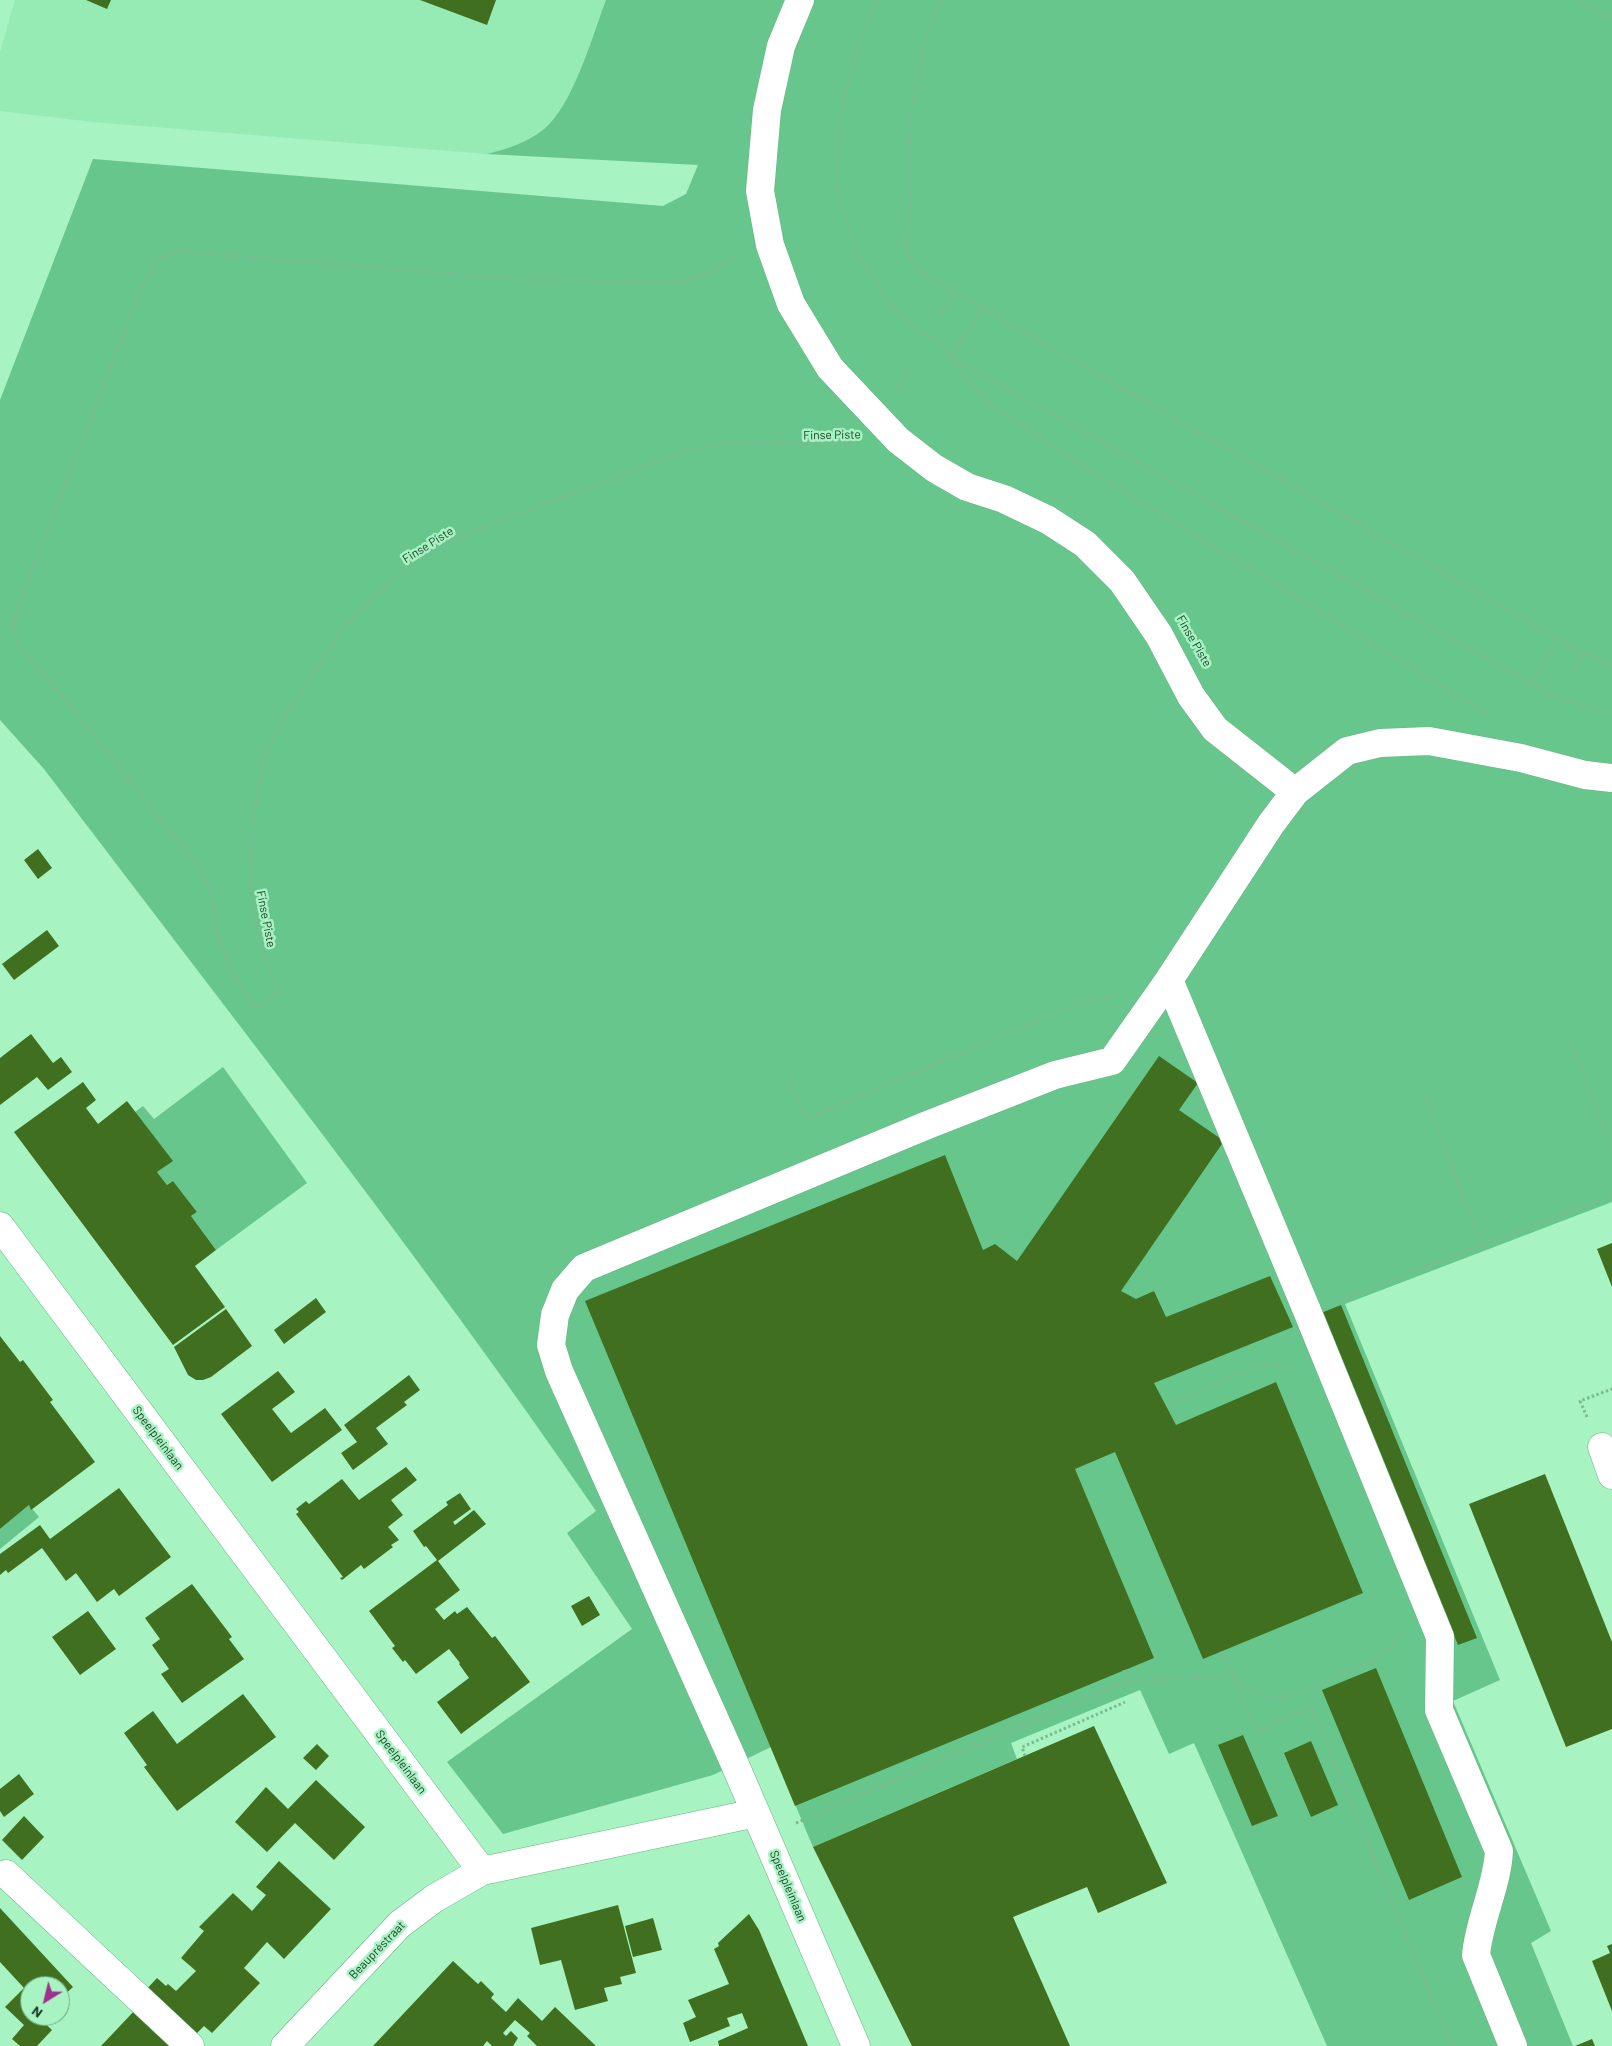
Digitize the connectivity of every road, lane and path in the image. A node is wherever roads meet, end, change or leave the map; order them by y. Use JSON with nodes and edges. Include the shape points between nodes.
{"nodes":[{"id":1,"x":800,"y":0,"type":"edge"},
{"id":2,"x":877,"y":0,"type":"edge"},
{"id":3,"x":940,"y":0,"type":"edge"},
{"id":4,"x":1578,"y":0,"type":"edge"},
{"id":5,"x":1612,"y":19,"type":"edge"},
{"id":6,"x":738,"y":253,"type":"dead end"},
{"id":7,"x":954,"y":291,"type":"junction"},
{"id":8,"x":983,"y":308,"type":"junction"},
{"id":9,"x":940,"y":315,"type":"dead end"},
{"id":10,"x":951,"y":357,"type":"junction"},
{"id":11,"x":898,"y":440,"type":"junction"},
{"id":12,"x":1558,"y":638,"type":"junction"},
{"id":13,"x":1583,"y":653,"type":"junction"},
{"id":14,"x":1612,"y":665,"type":"edge"},
{"id":15,"x":1573,"y":670,"type":"dead end"},
{"id":16,"x":1531,"y":683,"type":"junction"},
{"id":17,"x":1612,"y":713,"type":"edge"},
{"id":18,"x":1521,"y":758,"type":"junction"},
{"id":19,"x":1612,"y":778,"type":"edge"},
{"id":20,"x":1295,"y":792,"type":"junction"},
{"id":21,"x":1169,"y":980,"type":"junction"},
{"id":22,"x":1571,"y":1040,"type":"dead end"},
{"id":23,"x":788,"y":1079,"type":"dead end"},
{"id":24,"x":1424,"y":1096,"type":"dead end"},
{"id":25,"x":1612,"y":1150,"type":"edge"},
{"id":26,"x":1612,"y":1195,"type":"edge"},
{"id":27,"x":0,"y":1226,"type":"edge"},
{"id":28,"x":1482,"y":1245,"type":"junction"},
{"id":29,"x":1308,"y":1313,"type":"junction"},
{"id":30,"x":1296,"y":1371,"type":"dead end"},
{"id":31,"x":1166,"y":1405,"type":"dead end"},
{"id":32,"x":1602,"y":1447,"type":"dead end"},
{"id":33,"x":1612,"y":1475,"type":"edge"},
{"id":34,"x":1404,"y":1627,"type":"dead end"},
{"id":35,"x":1220,"y":1652,"type":"dead end"},
{"id":36,"x":1124,"y":1670,"type":"dead end"},
{"id":37,"x":1233,"y":1676,"type":"junction"},
{"id":38,"x":1126,"y":1681,"type":"junction"},
{"id":39,"x":1304,"y":1690,"type":"junction"},
{"id":40,"x":1125,"y":1702,"type":"dead end"},
{"id":41,"x":1311,"y":1707,"type":"junction"},
{"id":42,"x":1025,"y":1756,"type":"dead end"},
{"id":43,"x":762,"y":1825,"type":"junction"},
{"id":44,"x":482,"y":1870,"type":"junction"},
{"id":45,"x":6,"y":1874,"type":"dead end"},
{"id":46,"x":190,"y":2046,"type":"edge"},
{"id":47,"x":285,"y":2046,"type":"edge"},
{"id":48,"x":856,"y":2046,"type":"edge"},
{"id":49,"x":1452,"y":2046,"type":"edge"},
{"id":50,"x":1513,"y":2046,"type":"edge"}],
"edges":[{"from":1,"to":11,"type":"street","via":[[781,46],[767,110],[760,191],[770,245],[791,304],[830,368]]},
{"from":2,"to":10,"type":"path","via":[[862,33],[841,110],[836,186],[856,252],[892,308]]},
{"from":3,"to":7,"type":"path","via":[[925,37],[909,123],[907,252],[916,268]]},
{"from":4,"to":5,"type":"path"},
{"from":6,"to":11,"type":"path","name":"Finse Piste","via":[[712,272],[680,282],[502,278],[177,251],[158,258],[141,288],[15,614],[13,627],[18,642],[194,860],[211,888],[216,930],[233,975],[255,1007],[278,993],[260,943],[250,880],[253,818],[264,757],[286,712],[313,671],[342,632],[376,595],[414,562],[451,539],[686,451],[727,443],[852,444]]},
{"from":7,"to":8,"type":"path"},
{"from":7,"to":9,"type":"path"},
{"from":8,"to":10,"type":"path"},
{"from":8,"to":12,"type":"path"},
{"from":10,"to":16,"type":"path"},
{"from":10,"to":18,"type":"path","via":[[968,382],[990,404],[1068,457],[1505,725]]},
{"from":11,"to":20,"type":"street","via":[[934,468],[966,487],[1004,499],[1048,520],[1085,544],[1122,581],[1159,635],[1191,696],[1215,729]]},
{"from":12,"to":13,"type":"path"},
{"from":12,"to":16,"type":"path"},
{"from":13,"to":14,"type":"path"},
{"from":13,"to":15,"type":"path"},
{"from":16,"to":17,"type":"path","via":[[1562,699]]},
{"from":18,"to":19,"type":"street","name":"Speelpleinlaan","via":[[1585,775]]},
{"from":18,"to":20,"type":"street","name":"Speelpleinlaan","via":[[1429,741],[1380,743],[1347,751]]},
{"from":20,"to":21,"type":"street","name":"Speelpleinlaan"},
{"from":21,"to":23,"type":"path","via":[[1075,1005],[806,1119]]},
{"from":21,"to":29,"type":"street"},
{"from":21,"to":43,"type":"street","name":"Speelpleinlaan","via":[[1112,1061],[1054,1075],[916,1129],[584,1268],[565,1290],[555,1315],[551,1345],[559,1371]]},
{"from":22,"to":25,"type":"path"},
{"from":24,"to":28,"type":"path"},
{"from":26,"to":28,"type":"path"},
{"from":27,"to":44,"type":"street","name":"Speelpleinlaan"},
{"from":28,"to":29,"type":"path"},
{"from":29,"to":50,"type":"street","via":[[1440,1637],[1440,1710],[1499,1851],[1498,1868],[1476,1955]]},
{"from":30,"to":31,"type":"path","via":[[1271,1364],[1254,1367]]},
{"from":32,"to":33,"type":"street"},
{"from":34,"to":39,"type":"path","via":[[1391,1649],[1376,1659]]},
{"from":35,"to":37,"type":"path"},
{"from":36,"to":38,"type":"path"},
{"from":37,"to":38,"type":"path"},
{"from":37,"to":39,"type":"path","via":[[1261,1695],[1278,1697]]},
{"from":37,"to":41,"type":"path","via":[[1257,1732]]},
{"from":38,"to":43,"type":"path"},
{"from":39,"to":41,"type":"path"},
{"from":40,"to":42,"type":"path","via":[[1022,1747]]},
{"from":41,"to":49,"type":"path"},
{"from":43,"to":44,"type":"street"},
{"from":43,"to":48,"type":"street","name":"Speelpleinlaan"},
{"from":44,"to":47,"type":"street","name":"Beaupréstraat","via":[[400,1924]]},
{"from":45,"to":46,"type":"street"}]}
